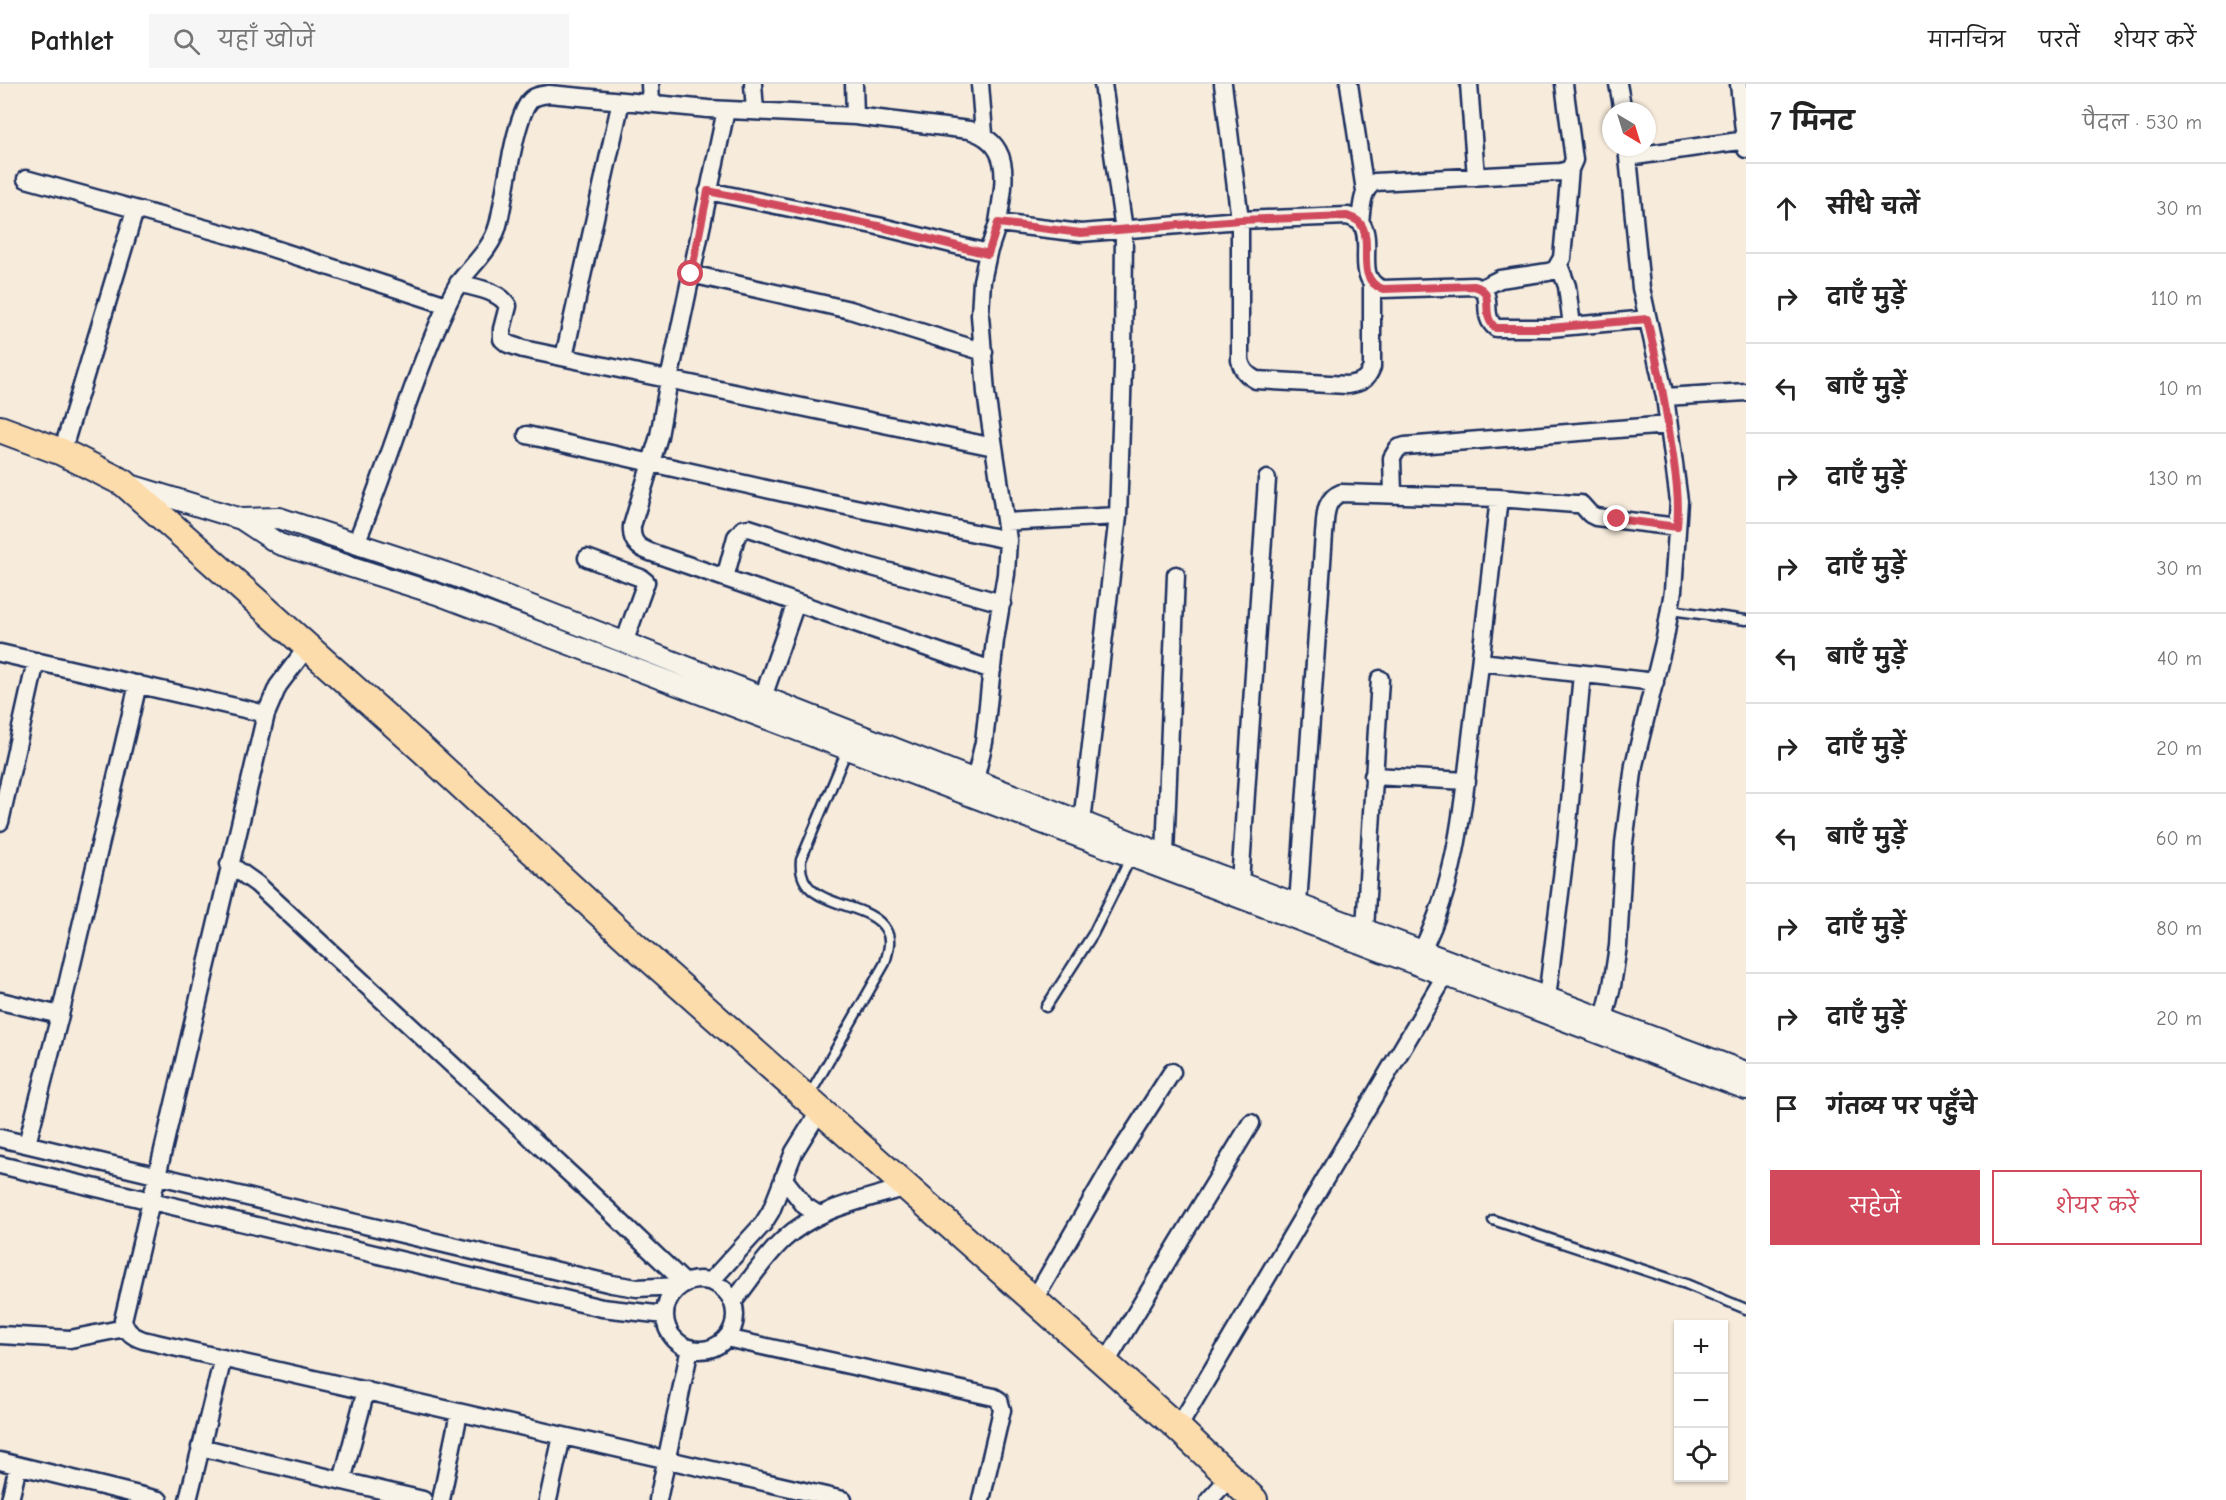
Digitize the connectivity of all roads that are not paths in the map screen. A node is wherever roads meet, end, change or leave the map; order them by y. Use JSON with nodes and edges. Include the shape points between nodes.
{"nodes":[{"id":1,"x":650,"y":84,"type":"edge"},
{"id":2,"x":753,"y":84,"type":"edge"},
{"id":3,"x":854,"y":84,"type":"edge"},
{"id":4,"x":980,"y":84,"type":"edge"},
{"id":5,"x":1103,"y":84,"type":"edge"},
{"id":6,"x":1223,"y":84,"type":"edge"},
{"id":7,"x":1349,"y":84,"type":"edge"},
{"id":8,"x":1469,"y":84,"type":"edge"},
{"id":9,"x":1564,"y":84,"type":"edge"},
{"id":10,"x":1618,"y":84,"type":"edge"},
{"id":11,"x":1739,"y":84,"type":"edge"},
{"id":12,"x":549,"y":89,"type":"edge"},
{"id":13,"x":621,"y":101,"type":"junction"},
{"id":14,"x":1621,"y":102,"type":"edge"},
{"id":15,"x":651,"y":103,"type":"junction"},
{"id":16,"x":726,"y":110,"type":"junction"},
{"id":17,"x":755,"y":111,"type":"junction"},
{"id":18,"x":855,"y":116,"type":"junction"},
{"id":19,"x":984,"y":134,"type":"junction"},
{"id":20,"x":1746,"y":143,"type":"edge"},
{"id":21,"x":1656,"y":150,"type":"edge"},
{"id":22,"x":1628,"y":156,"type":"edge"},
{"id":23,"x":1570,"y":169,"type":"junction"},
{"id":24,"x":1476,"y":177,"type":"junction"},
{"id":25,"x":26,"y":179,"type":"dead end"},
{"id":26,"x":708,"y":191,"type":"junction"},
{"id":27,"x":1365,"y":191,"type":"junction"},
{"id":28,"x":135,"y":210,"type":"junction"},
{"id":29,"x":1240,"y":220,"type":"junction"},
{"id":30,"x":1360,"y":222,"type":"junction"},
{"id":31,"x":998,"y":223,"type":"junction"},
{"id":32,"x":1124,"y":230,"type":"junction"},
{"id":33,"x":988,"y":254,"type":"junction"},
{"id":34,"x":1559,"y":265,"type":"junction"},
{"id":35,"x":691,"y":274,"type":"junction"},
{"id":36,"x":458,"y":283,"type":"junction"},
{"id":37,"x":1372,"y":283,"type":"junction"},
{"id":38,"x":1482,"y":288,"type":"junction"},
{"id":39,"x":447,"y":305,"type":"junction"},
{"id":40,"x":1647,"y":319,"type":"junction"},
{"id":41,"x":1572,"y":326,"type":"junction"},
{"id":42,"x":984,"y":352,"type":"junction"},
{"id":43,"x":564,"y":357,"type":"junction"},
{"id":44,"x":669,"y":380,"type":"junction"},
{"id":45,"x":1746,"y":392,"type":"edge"},
{"id":46,"x":1665,"y":397,"type":"junction"},
{"id":47,"x":1668,"y":425,"type":"junction"},
{"id":48,"x":0,"y":429,"type":"edge"},
{"id":49,"x":527,"y":435,"type":"dead end"},
{"id":50,"x":994,"y":447,"type":"junction"},
{"id":51,"x":62,"y":452,"type":"junction"},
{"id":52,"x":650,"y":464,"type":"junction"},
{"id":53,"x":1267,"y":479,"type":"dead end"},
{"id":54,"x":124,"y":483,"type":"junction"},
{"id":55,"x":1393,"y":494,"type":"junction"},
{"id":56,"x":1499,"y":498,"type":"junction"},
{"id":57,"x":1118,"y":516,"type":"junction"},
{"id":58,"x":242,"y":519,"type":"junction"},
{"id":59,"x":1006,"y":522,"type":"junction"},
{"id":60,"x":1677,"y":527,"type":"junction"},
{"id":61,"x":1008,"y":540,"type":"junction"},
{"id":62,"x":357,"y":543,"type":"junction"},
{"id":63,"x":587,"y":558,"type":"dead end"},
{"id":64,"x":1176,"y":575,"type":"dead end"},
{"id":65,"x":725,"y":578,"type":"junction"},
{"id":66,"x":796,"y":603,"type":"junction"},
{"id":67,"x":1002,"y":603,"type":"junction"},
{"id":68,"x":1670,"y":610,"type":"junction"},
{"id":69,"x":1746,"y":620,"type":"edge"},
{"id":70,"x":624,"y":643,"type":"junction"},
{"id":71,"x":308,"y":646,"type":"junction"},
{"id":72,"x":0,"y":653,"type":"edge"},
{"id":73,"x":36,"y":661,"type":"junction"},
{"id":74,"x":1481,"y":662,"type":"junction"},
{"id":75,"x":992,"y":670,"type":"junction"},
{"id":76,"x":1582,"y":674,"type":"junction"},
{"id":77,"x":1380,"y":679,"type":"dead end"},
{"id":78,"x":1655,"y":682,"type":"junction"},
{"id":79,"x":138,"y":684,"type":"junction"},
{"id":80,"x":763,"y":697,"type":"junction"},
{"id":81,"x":266,"y":714,"type":"junction"},
{"id":82,"x":847,"y":750,"type":"junction"},
{"id":83,"x":1373,"y":776,"type":"junction"},
{"id":84,"x":1467,"y":781,"type":"junction"},
{"id":85,"x":973,"y":789,"type":"junction"},
{"id":86,"x":0,"y":822,"type":"edge"},
{"id":87,"x":1082,"y":822,"type":"junction"},
{"id":88,"x":1165,"y":854,"type":"junction"},
{"id":89,"x":1131,"y":856,"type":"junction"},
{"id":90,"x":229,"y":864,"type":"junction"},
{"id":91,"x":1240,"y":883,"type":"junction"},
{"id":92,"x":1298,"y":904,"type":"junction"},
{"id":93,"x":1365,"y":929,"type":"junction"},
{"id":94,"x":1422,"y":950,"type":"junction"},
{"id":95,"x":1445,"y":976,"type":"junction"},
{"id":96,"x":1547,"y":998,"type":"junction"},
{"id":97,"x":0,"y":1001,"type":"edge"},
{"id":98,"x":1046,"y":1007,"type":"dead end"},
{"id":99,"x":60,"y":1015,"type":"junction"},
{"id":100,"x":1604,"y":1018,"type":"junction"},
{"id":101,"x":1172,"y":1072,"type":"dead end"},
{"id":102,"x":1746,"y":1072,"type":"edge"},
{"id":103,"x":1746,"y":1089,"type":"edge"},
{"id":104,"x":814,"y":1105,"type":"junction"},
{"id":105,"x":1251,"y":1123,"type":"dead end"},
{"id":106,"x":0,"y":1138,"type":"edge"},
{"id":107,"x":27,"y":1144,"type":"junction"},
{"id":108,"x":0,"y":1165,"type":"edge"},
{"id":109,"x":156,"y":1175,"type":"junction"},
{"id":110,"x":783,"y":1178,"type":"junction"},
{"id":111,"x":907,"y":1187,"type":"junction"},
{"id":112,"x":150,"y":1201,"type":"junction"},
{"id":113,"x":819,"y":1215,"type":"junction"},
{"id":114,"x":1493,"y":1220,"type":"dead end"},
{"id":115,"x":711,"y":1281,"type":"junction"},
{"id":116,"x":682,"y":1285,"type":"junction"},
{"id":117,"x":1034,"y":1300,"type":"junction"},
{"id":118,"x":733,"y":1302,"type":"junction"},
{"id":119,"x":1746,"y":1309,"type":"edge"},
{"id":120,"x":665,"y":1315,"type":"junction"},
{"id":121,"x":125,"y":1328,"type":"junction"},
{"id":122,"x":0,"y":1335,"type":"edge"},
{"id":123,"x":726,"y":1338,"type":"junction"},
{"id":124,"x":690,"y":1348,"type":"junction"},
{"id":125,"x":223,"y":1358,"type":"junction"},
{"id":126,"x":1105,"y":1364,"type":"junction"},
{"id":127,"x":366,"y":1390,"type":"junction"},
{"id":128,"x":459,"y":1413,"type":"junction"},
{"id":129,"x":1178,"y":1428,"type":"junction"},
{"id":130,"x":562,"y":1436,"type":"junction"},
{"id":131,"x":200,"y":1448,"type":"junction"},
{"id":132,"x":667,"y":1459,"type":"junction"},
{"id":133,"x":0,"y":1461,"type":"edge"},
{"id":134,"x":18,"y":1466,"type":"junction"},
{"id":135,"x":1230,"y":1477,"type":"junction"},
{"id":136,"x":342,"y":1481,"type":"junction"},
{"id":137,"x":10,"y":1500,"type":"edge"},
{"id":138,"x":159,"y":1500,"type":"edge"},
{"id":139,"x":188,"y":1500,"type":"edge"},
{"id":140,"x":423,"y":1500,"type":"edge"},
{"id":141,"x":441,"y":1500,"type":"edge"},
{"id":142,"x":548,"y":1500,"type":"edge"},
{"id":143,"x":658,"y":1500,"type":"edge"},
{"id":144,"x":843,"y":1500,"type":"edge"},
{"id":145,"x":981,"y":1500,"type":"edge"},
{"id":146,"x":1209,"y":1500,"type":"edge"},
{"id":147,"x":1254,"y":1500,"type":"edge"}],
"edges":[{"from":1,"to":15,"type":"street"},
{"from":2,"to":17,"type":"street"},
{"from":3,"to":18,"type":"street"},
{"from":4,"to":19,"type":"street"},
{"from":5,"to":32,"type":"street"},
{"from":6,"to":29,"type":"street"},
{"from":7,"to":27,"type":"street"},
{"from":8,"to":24,"type":"street"},
{"from":9,"to":23,"type":"street","via":[[1574,160]]},
{"from":10,"to":14,"type":"street"},
{"from":11,"to":20,"type":"street"},
{"from":12,"to":13,"type":"street"},
{"from":12,"to":36,"type":"street","via":[[531,100],[525,109],[498,227]]},
{"from":13,"to":15,"type":"street"},
{"from":13,"to":43,"type":"street"},
{"from":15,"to":16,"type":"street"},
{"from":16,"to":17,"type":"street"},
{"from":16,"to":26,"type":"street"},
{"from":17,"to":18,"type":"street"},
{"from":18,"to":19,"type":"street"},
{"from":19,"to":31,"type":"street","via":[[1000,155],[1004,175]]},
{"from":20,"to":21,"type":"street"},
{"from":22,"to":40,"type":"street"},
{"from":23,"to":24,"type":"street"},
{"from":23,"to":34,"type":"street"},
{"from":24,"to":27,"type":"street","via":[[1375,182]]},
{"from":25,"to":28,"type":"street"},
{"from":26,"to":33,"type":"street","via":[[878,226]]},
{"from":26,"to":35,"type":"street"},
{"from":27,"to":30,"type":"street"},
{"from":28,"to":39,"type":"street","via":[[247,240]]},
{"from":28,"to":51,"type":"street"},
{"from":29,"to":30,"type":"street","via":[[1347,216]]},
{"from":29,"to":32,"type":"street"},
{"from":29,"to":37,"type":"street","via":[[1240,360],[1242,369],[1256,380],[1347,386],[1368,377],[1372,367]]},
{"from":30,"to":37,"type":"street","via":[[1365,234],[1367,274]]},
{"from":31,"to":32,"type":"street","via":[[1081,233]]},
{"from":31,"to":33,"type":"street"},
{"from":32,"to":57,"type":"street"},
{"from":33,"to":42,"type":"street","via":[[981,304]]},
{"from":34,"to":38,"type":"street","via":[[1548,272],[1495,280]]},
{"from":34,"to":41,"type":"street","via":[[1567,286]]},
{"from":35,"to":42,"type":"street","via":[[850,310]]},
{"from":35,"to":44,"type":"street"},
{"from":36,"to":39,"type":"street"},
{"from":36,"to":43,"type":"street","via":[[503,299],[508,306],[502,339],[508,344]]},
{"from":37,"to":38,"type":"street","via":[[1383,289]]},
{"from":38,"to":41,"type":"street","via":[[1486,291],[1487,316],[1496,328]]},
{"from":39,"to":62,"type":"street"},
{"from":40,"to":41,"type":"street"},
{"from":40,"to":46,"type":"street"},
{"from":42,"to":50,"type":"street"},
{"from":43,"to":44,"type":"street"},
{"from":44,"to":50,"type":"street"},
{"from":44,"to":52,"type":"street"},
{"from":45,"to":46,"type":"street"},
{"from":46,"to":47,"type":"street"},
{"from":47,"to":55,"type":"street","via":[[1405,446],[1398,448],[1392,458]]},
{"from":47,"to":60,"type":"street","via":[[1679,501]]},
{"from":48,"to":51,"type":"main road"},
{"from":49,"to":52,"type":"street"},
{"from":50,"to":59,"type":"street"},
{"from":51,"to":54,"type":"main road"},
{"from":52,"to":61,"type":"street"},
{"from":52,"to":65,"type":"street","via":[[632,526],[634,543]]},
{"from":53,"to":91,"type":"street"},
{"from":54,"to":58,"type":"street"},
{"from":54,"to":71,"type":"main road"},
{"from":55,"to":56,"type":"street"},
{"from":55,"to":92,"type":"street","via":[[1341,493],[1329,501],[1327,508]]},
{"from":56,"to":60,"type":"street","via":[[1581,504],[1596,517]]},
{"from":56,"to":74,"type":"street"},
{"from":57,"to":59,"type":"street"},
{"from":57,"to":87,"type":"street"},
{"from":58,"to":62,"type":"street","via":[[279,518]]},
{"from":58,"to":82,"type":"street","via":[[279,544],[437,594]]},
{"from":59,"to":61,"type":"street"},
{"from":60,"to":68,"type":"street"},
{"from":61,"to":67,"type":"street"},
{"from":62,"to":70,"type":"street","via":[[455,576]]},
{"from":63,"to":70,"type":"street","via":[[646,582]]},
{"from":64,"to":88,"type":"street"},
{"from":65,"to":66,"type":"street"},
{"from":65,"to":67,"type":"street","via":[[736,537],[739,531],[749,528]]},
{"from":66,"to":75,"type":"street"},
{"from":66,"to":80,"type":"street"},
{"from":67,"to":75,"type":"street"},
{"from":68,"to":69,"type":"lane"},
{"from":68,"to":78,"type":"street"},
{"from":70,"to":80,"type":"street"},
{"from":71,"to":81,"type":"street","via":[[278,686]]},
{"from":71,"to":104,"type":"main road"},
{"from":72,"to":73,"type":"street"},
{"from":73,"to":79,"type":"street"},
{"from":73,"to":86,"type":"street"},
{"from":74,"to":76,"type":"street"},
{"from":74,"to":84,"type":"street"},
{"from":75,"to":85,"type":"street","via":[[984,742]]},
{"from":76,"to":78,"type":"street"},
{"from":76,"to":96,"type":"street"},
{"from":77,"to":83,"type":"street"},
{"from":78,"to":100,"type":"street","via":[[1634,765],[1624,843],[1618,946]]},
{"from":79,"to":81,"type":"street"},
{"from":79,"to":99,"type":"street"},
{"from":80,"to":85,"type":"street"},
{"from":81,"to":90,"type":"street"},
{"from":82,"to":85,"type":"street"},
{"from":82,"to":104,"type":"lane","via":[[801,860],[800,873],[819,895],[874,919],[886,930],[889,945],[885,963]]},
{"from":83,"to":84,"type":"street"},
{"from":83,"to":93,"type":"street"},
{"from":84,"to":94,"type":"street","via":[[1448,886]]},
{"from":85,"to":87,"type":"street"},
{"from":85,"to":89,"type":"street"},
{"from":87,"to":88,"type":"street"},
{"from":88,"to":91,"type":"street"},
{"from":89,"to":95,"type":"street"},
{"from":89,"to":98,"type":"lane","via":[[1093,934]]},
{"from":90,"to":109,"type":"street"},
{"from":90,"to":116,"type":"street","via":[[257,884],[582,1185]]},
{"from":91,"to":92,"type":"street"},
{"from":92,"to":93,"type":"street"},
{"from":93,"to":94,"type":"street"},
{"from":94,"to":96,"type":"street"},
{"from":95,"to":103,"type":"street"},
{"from":95,"to":129,"type":"street"},
{"from":96,"to":100,"type":"street"},
{"from":97,"to":99,"type":"street"},
{"from":99,"to":107,"type":"street"},
{"from":100,"to":102,"type":"street"},
{"from":101,"to":117,"type":"street"},
{"from":104,"to":110,"type":"street"},
{"from":104,"to":111,"type":"main road"},
{"from":105,"to":126,"type":"street"},
{"from":106,"to":107,"type":"street"},
{"from":107,"to":109,"type":"street"},
{"from":108,"to":112,"type":"street"},
{"from":109,"to":112,"type":"street"},
{"from":109,"to":116,"type":"street","via":[[612,1284],[637,1288]]},
{"from":110,"to":113,"type":"street","via":[[805,1206]]},
{"from":110,"to":115,"type":"street","via":[[763,1224]]},
{"from":111,"to":113,"type":"street"},
{"from":111,"to":117,"type":"main road"},
{"from":112,"to":120,"type":"street","via":[[602,1308]]},
{"from":112,"to":121,"type":"street","via":[[123,1320]]},
{"from":113,"to":118,"type":"street","via":[[782,1241]]},
{"from":114,"to":119,"type":"lane","via":[[1686,1284]]},
{"from":115,"to":116,"type":"street","via":[[700,1279]]},
{"from":115,"to":118,"type":"street","via":[[728,1293]]},
{"from":116,"to":120,"type":"street","via":[[672,1294]]},
{"from":117,"to":126,"type":"main road"},
{"from":118,"to":123,"type":"street","via":[[734,1324]]},
{"from":120,"to":124,"type":"street","via":[[672,1336]]},
{"from":121,"to":122,"type":"street","via":[[70,1339]]},
{"from":121,"to":125,"type":"street","via":[[143,1340]]},
{"from":123,"to":124,"type":"street","via":[[712,1348]]},
{"from":123,"to":145,"type":"street","via":[[999,1400],[1002,1410]]},
{"from":124,"to":132,"type":"street"},
{"from":125,"to":127,"type":"street"},
{"from":125,"to":131,"type":"street"},
{"from":126,"to":129,"type":"main road"},
{"from":127,"to":128,"type":"street"},
{"from":127,"to":136,"type":"street"},
{"from":128,"to":130,"type":"street"},
{"from":128,"to":141,"type":"street"},
{"from":129,"to":135,"type":"main road"},
{"from":130,"to":132,"type":"street"},
{"from":130,"to":142,"type":"street"},
{"from":131,"to":136,"type":"street"},
{"from":131,"to":139,"type":"street"},
{"from":132,"to":143,"type":"street"},
{"from":132,"to":144,"type":"street"},
{"from":133,"to":134,"type":"street"},
{"from":134,"to":137,"type":"street"},
{"from":134,"to":138,"type":"street"},
{"from":135,"to":146,"type":"street"},
{"from":135,"to":147,"type":"main road"},
{"from":136,"to":140,"type":"street"}]}
